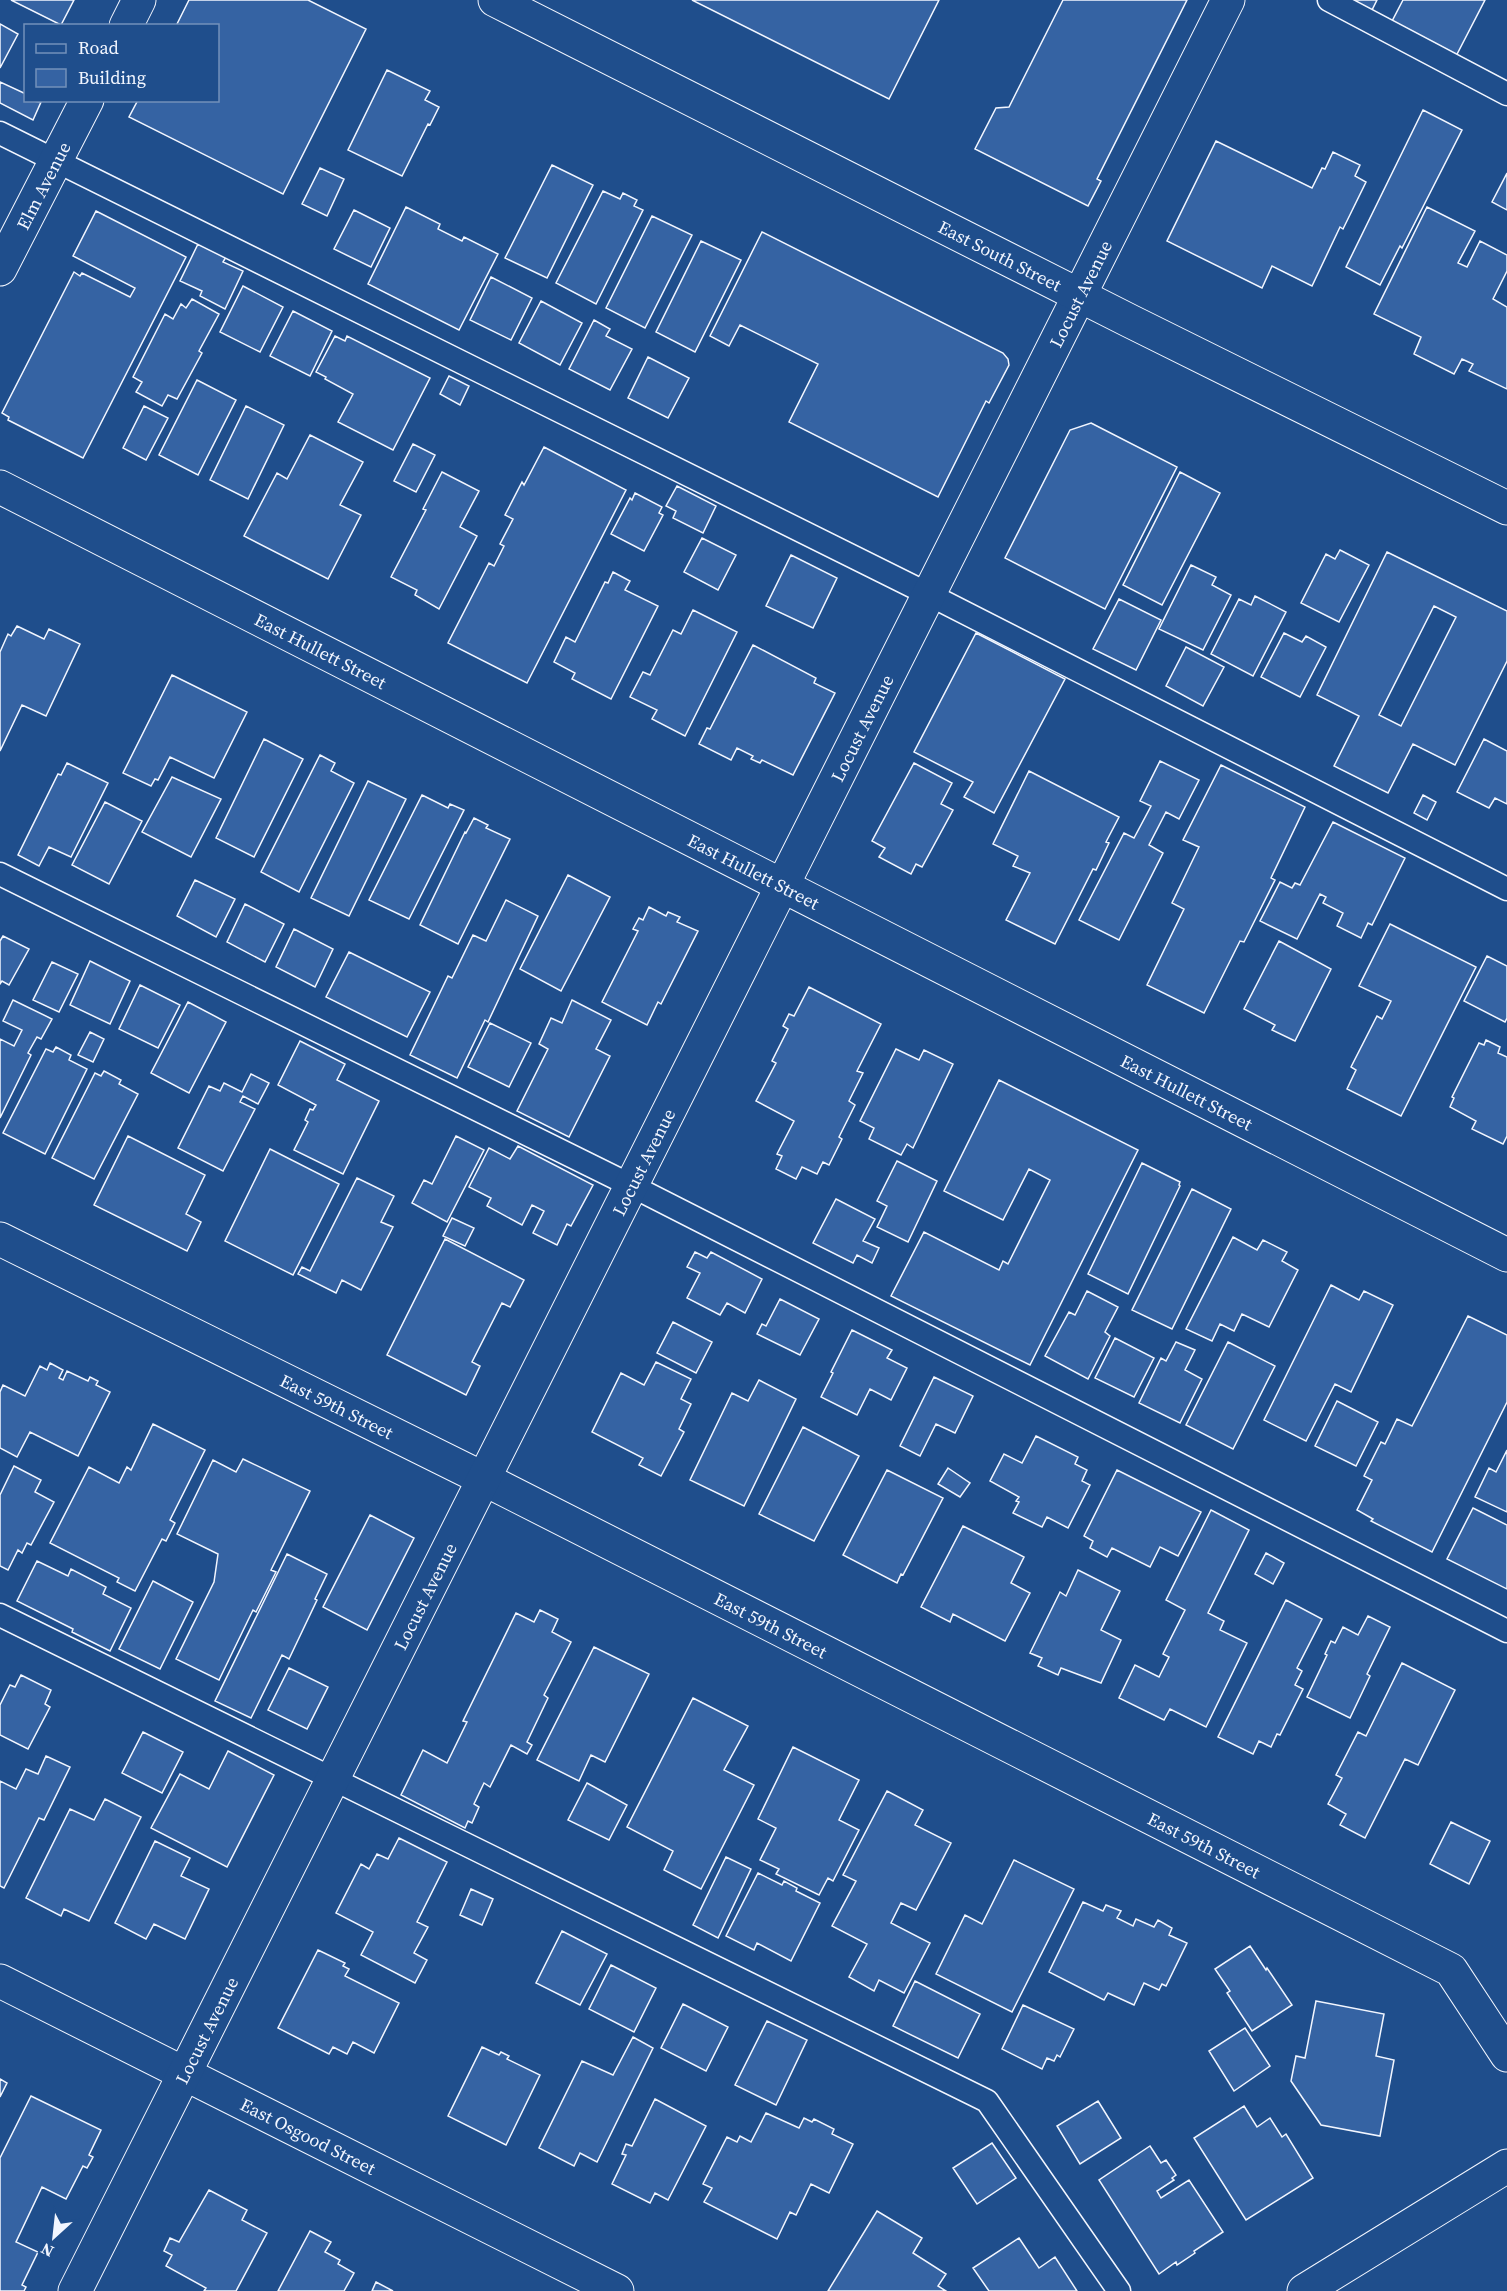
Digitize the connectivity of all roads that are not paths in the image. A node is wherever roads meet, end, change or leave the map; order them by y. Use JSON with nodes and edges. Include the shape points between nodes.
{"nodes":[{"id":1,"x":139,"y":0,"type":"edge"},
{"id":2,"x":495,"y":0,"type":"edge"},
{"id":3,"x":1228,"y":0,"type":"edge"},
{"id":4,"x":1329,"y":0,"type":"edge"},
{"id":5,"x":127,"y":24,"type":"edge"},
{"id":6,"x":1507,"y":94,"type":"edge"},
{"id":7,"x":86,"y":102,"type":"edge"},
{"id":8,"x":0,"y":134,"type":"edge"},
{"id":9,"x":55,"y":162,"type":"junction"},
{"id":10,"x":0,"y":269,"type":"edge"},
{"id":11,"x":1081,"y":296,"type":"junction"},
{"id":12,"x":0,"y":487,"type":"edge"},
{"id":13,"x":1507,"y":508,"type":"edge"},
{"id":14,"x":930,"y":595,"type":"junction"},
{"id":15,"x":0,"y":874,"type":"edge"},
{"id":16,"x":784,"y":885,"type":"junction"},
{"id":17,"x":1507,"y":889,"type":"edge"},
{"id":18,"x":632,"y":1186,"type":"junction"},
{"id":19,"x":0,"y":1239,"type":"edge"},
{"id":20,"x":1507,"y":1255,"type":"edge"},
{"id":21,"x":484,"y":1479,"type":"junction"},
{"id":22,"x":0,"y":1615,"type":"edge"},
{"id":23,"x":1507,"y":1631,"type":"edge"},
{"id":24,"x":332,"y":1780,"type":"junction"},
{"id":25,"x":0,"y":1981,"type":"edge"},
{"id":26,"x":1507,"y":2055,"type":"edge"},
{"id":27,"x":184,"y":2075,"type":"junction"},
{"id":28,"x":1507,"y":2166,"type":"edge"},
{"id":29,"x":75,"y":2291,"type":"edge"},
{"id":30,"x":617,"y":2291,"type":"edge"},
{"id":31,"x":1119,"y":2291,"type":"edge"},
{"id":32,"x":1304,"y":2291,"type":"edge"}],
"edges":[{"from":1,"to":5,"type":"street"},
{"from":2,"to":11,"type":"street","name":"East South Street"},
{"from":3,"to":11,"type":"street","name":"Locust Avenue"},
{"from":4,"to":6,"type":"lane"},
{"from":7,"to":9,"type":"street","name":"Elm Avenue"},
{"from":8,"to":9,"type":"lane"},
{"from":9,"to":10,"type":"street","name":"Elm Avenue"},
{"from":9,"to":14,"type":"lane"},
{"from":11,"to":13,"type":"street","name":"East South Street"},
{"from":11,"to":14,"type":"street","name":"Locust Avenue"},
{"from":12,"to":16,"type":"street","name":"East Hullett Street"},
{"from":14,"to":16,"type":"street","name":"Locust Avenue"},
{"from":14,"to":17,"type":"lane"},
{"from":15,"to":18,"type":"lane"},
{"from":16,"to":18,"type":"street","name":"Locust Avenue"},
{"from":16,"to":20,"type":"street","name":"East Hullett Street"},
{"from":18,"to":21,"type":"street","name":"Locust Avenue"},
{"from":18,"to":23,"type":"lane"},
{"from":19,"to":21,"type":"street","name":"East 59th Street"},
{"from":21,"to":24,"type":"street","name":"Locust Avenue"},
{"from":21,"to":26,"type":"street","name":"East 59th Street","via":[[1451,1970]]},
{"from":22,"to":24,"type":"lane"},
{"from":24,"to":27,"type":"street","name":"Locust Avenue"},
{"from":24,"to":31,"type":"lane","via":[[987,2101]]},
{"from":25,"to":27,"type":"street","name":"East Osgood Street"},
{"from":27,"to":29,"type":"street","name":"Locust Avenue"},
{"from":27,"to":30,"type":"street","name":"East Osgood Street"},
{"from":28,"to":32,"type":"street"}]}
